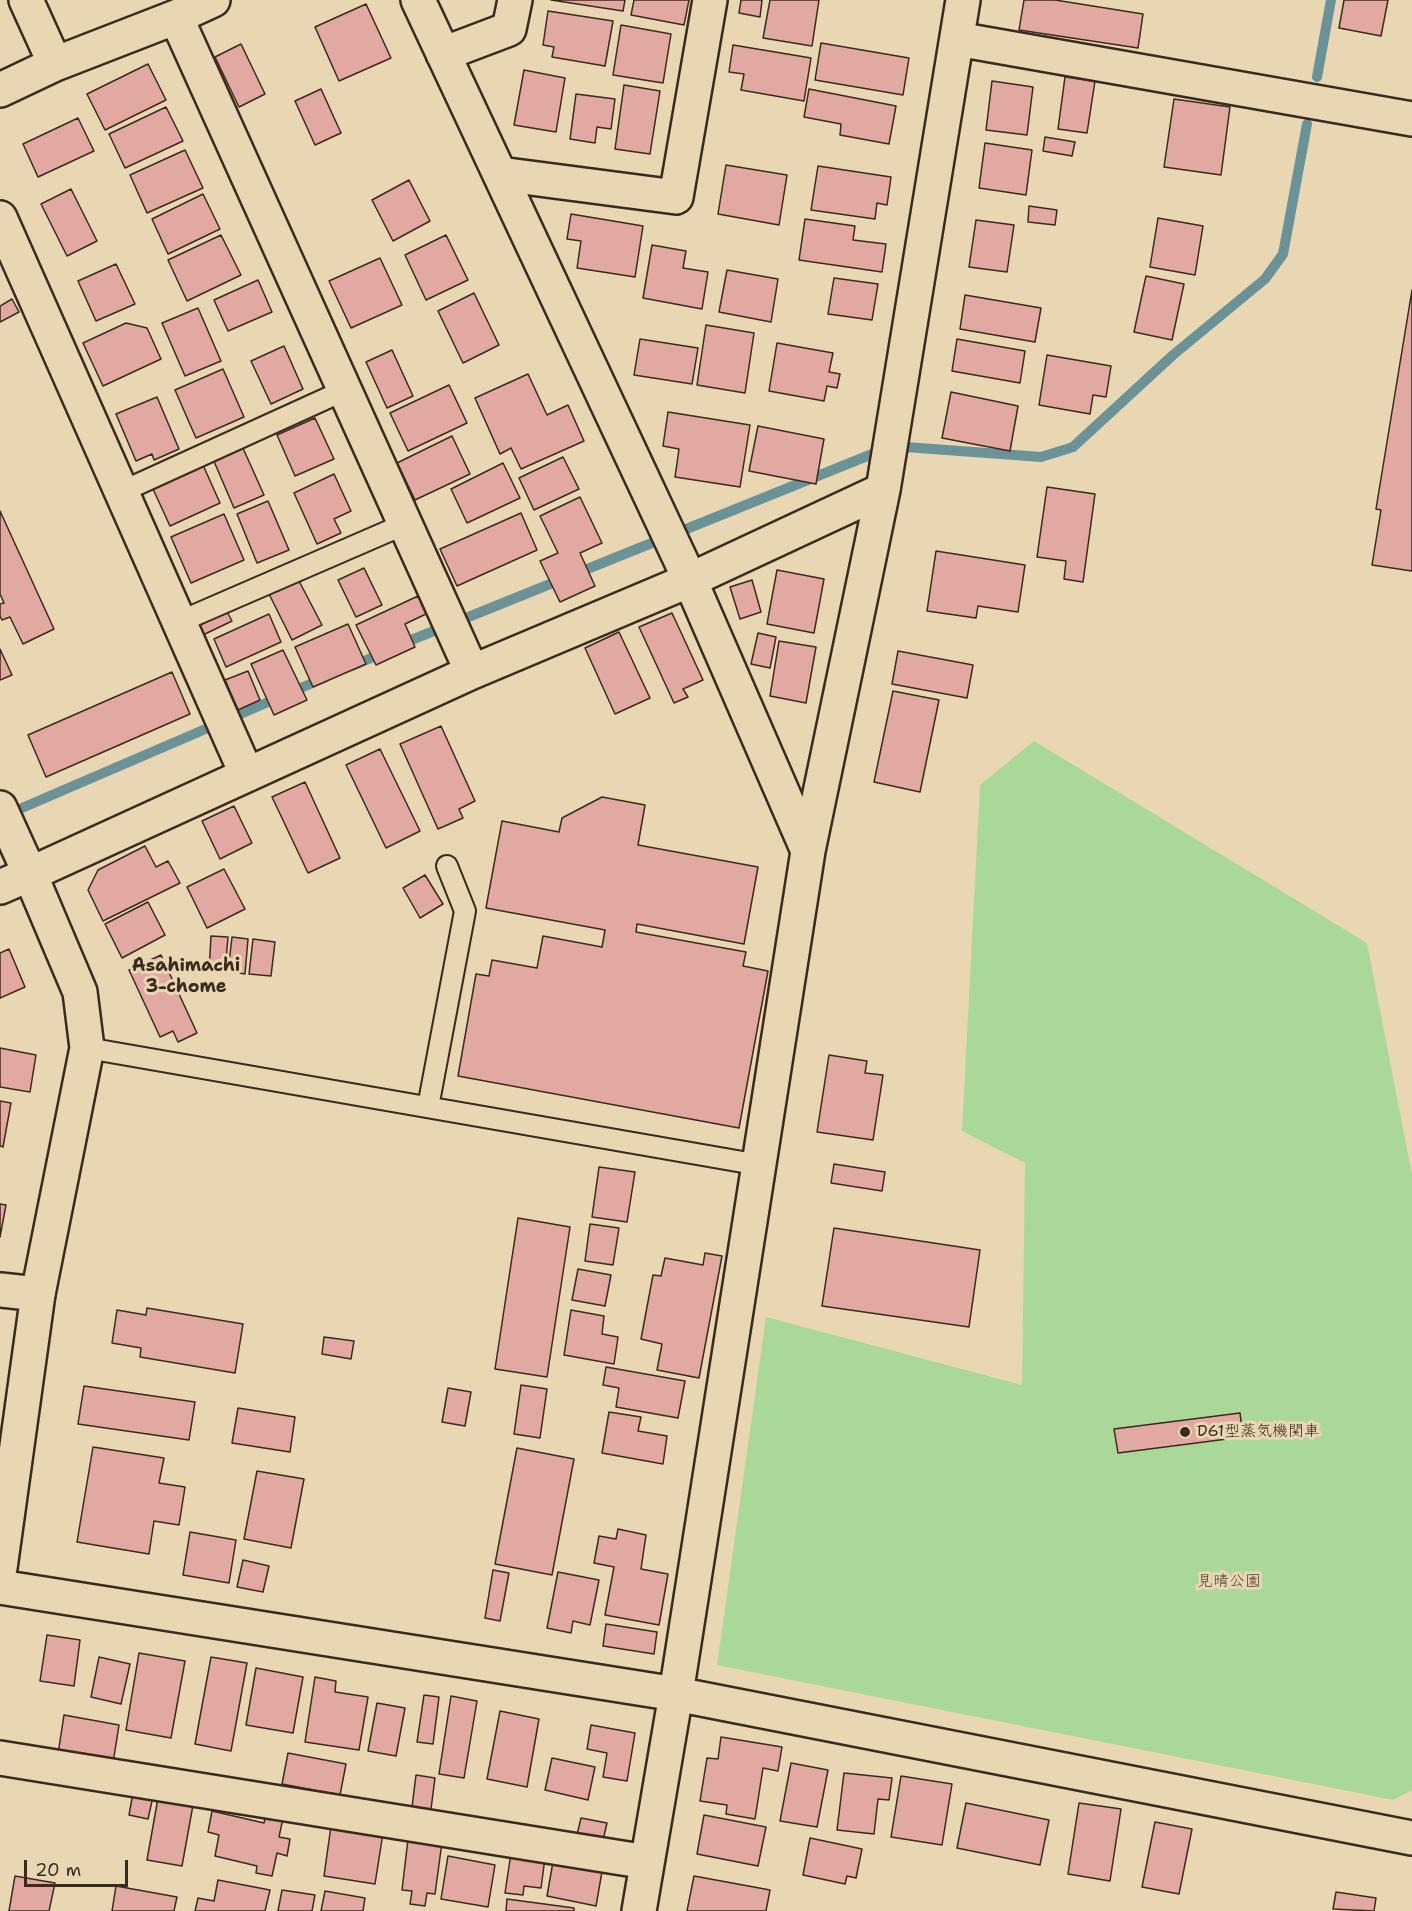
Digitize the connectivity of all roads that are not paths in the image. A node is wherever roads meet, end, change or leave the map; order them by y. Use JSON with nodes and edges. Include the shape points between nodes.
{"nodes":[{"id":1,"x":26,"y":0,"type":"edge"},
{"id":2,"x":213,"y":0,"type":"edge"},
{"id":3,"x":418,"y":0,"type":"edge"},
{"id":4,"x":515,"y":0,"type":"edge"},
{"id":5,"x":710,"y":0,"type":"edge"},
{"id":6,"x":963,"y":0,"type":"edge"},
{"id":7,"x":176,"y":17,"type":"junction"},
{"id":8,"x":957,"y":39,"type":"junction"},
{"id":9,"x":443,"y":54,"type":"junction"},
{"id":10,"x":55,"y":64,"type":"junction"},
{"id":11,"x":0,"y":90,"type":"edge"},
{"id":12,"x":1412,"y":119,"type":"edge"},
{"id":13,"x":500,"y":174,"type":"junction"},
{"id":14,"x":0,"y":218,"type":"edge"},
{"id":15,"x":345,"y":390,"type":"junction"},
{"id":16,"x":883,"y":490,"type":"junction"},
{"id":17,"x":121,"y":492,"type":"junction"},
{"id":18,"x":405,"y":524,"type":"junction"},
{"id":19,"x":690,"y":580,"type":"junction"},
{"id":20,"x":179,"y":622,"type":"junction"},
{"id":21,"x":472,"y":672,"type":"junction"},
{"id":22,"x":247,"y":775,"type":"junction"},
{"id":23,"x":0,"y":808,"type":"edge"},
{"id":24,"x":808,"y":851,"type":"junction"},
{"id":25,"x":447,"y":866,"type":"dead end"},
{"id":26,"x":30,"y":874,"type":"junction"},
{"id":27,"x":0,"y":887,"type":"edge"},
{"id":28,"x":87,"y":1048,"type":"junction"},
{"id":29,"x":428,"y":1107,"type":"junction"},
{"id":30,"x":760,"y":1165,"type":"junction"},
{"id":31,"x":0,"y":1290,"type":"edge"},
{"id":32,"x":38,"y":1294,"type":"junction"},
{"id":33,"x":0,"y":1568,"type":"edge"},
{"id":34,"x":0,"y":1587,"type":"edge"},
{"id":35,"x":676,"y":1695,"type":"junction"},
{"id":36,"x":0,"y":1758,"type":"edge"},
{"id":37,"x":1412,"y":1838,"type":"edge"},
{"id":38,"x":647,"y":1862,"type":"junction"},
{"id":39,"x":639,"y":1911,"type":"edge"}],
"edges":[{"from":1,"to":10,"type":"street"},
{"from":2,"to":7,"type":"street"},
{"from":3,"to":9,"type":"street"},
{"from":4,"to":9,"type":"street","via":[[509,29]]},
{"from":5,"to":13,"type":"street","via":[[676,196]]},
{"from":6,"to":8,"type":"street"},
{"from":7,"to":10,"type":"street"},
{"from":7,"to":15,"type":"street"},
{"from":8,"to":12,"type":"street"},
{"from":8,"to":16,"type":"street"},
{"from":9,"to":13,"type":"street"},
{"from":10,"to":11,"type":"street"},
{"from":13,"to":19,"type":"street"},
{"from":14,"to":17,"type":"street"},
{"from":15,"to":17,"type":"lane"},
{"from":15,"to":18,"type":"street"},
{"from":16,"to":19,"type":"street"},
{"from":16,"to":24,"type":"street"},
{"from":17,"to":20,"type":"street"},
{"from":18,"to":20,"type":"lane"},
{"from":18,"to":21,"type":"street"},
{"from":19,"to":21,"type":"street"},
{"from":19,"to":24,"type":"street"},
{"from":20,"to":22,"type":"street"},
{"from":21,"to":22,"type":"street"},
{"from":22,"to":26,"type":"street"},
{"from":23,"to":26,"type":"street"},
{"from":24,"to":30,"type":"street"},
{"from":25,"to":29,"type":"lane","via":[[465,911]]},
{"from":26,"to":27,"type":"street"},
{"from":26,"to":28,"type":"street","via":[[80,992]]},
{"from":28,"to":29,"type":"lane"},
{"from":28,"to":32,"type":"street"},
{"from":29,"to":30,"type":"lane"},
{"from":30,"to":35,"type":"street"},
{"from":31,"to":32,"type":"street"},
{"from":32,"to":33,"type":"street"},
{"from":34,"to":35,"type":"street"},
{"from":35,"to":37,"type":"street"},
{"from":35,"to":38,"type":"street"},
{"from":36,"to":38,"type":"street"},
{"from":38,"to":39,"type":"street"}]}
